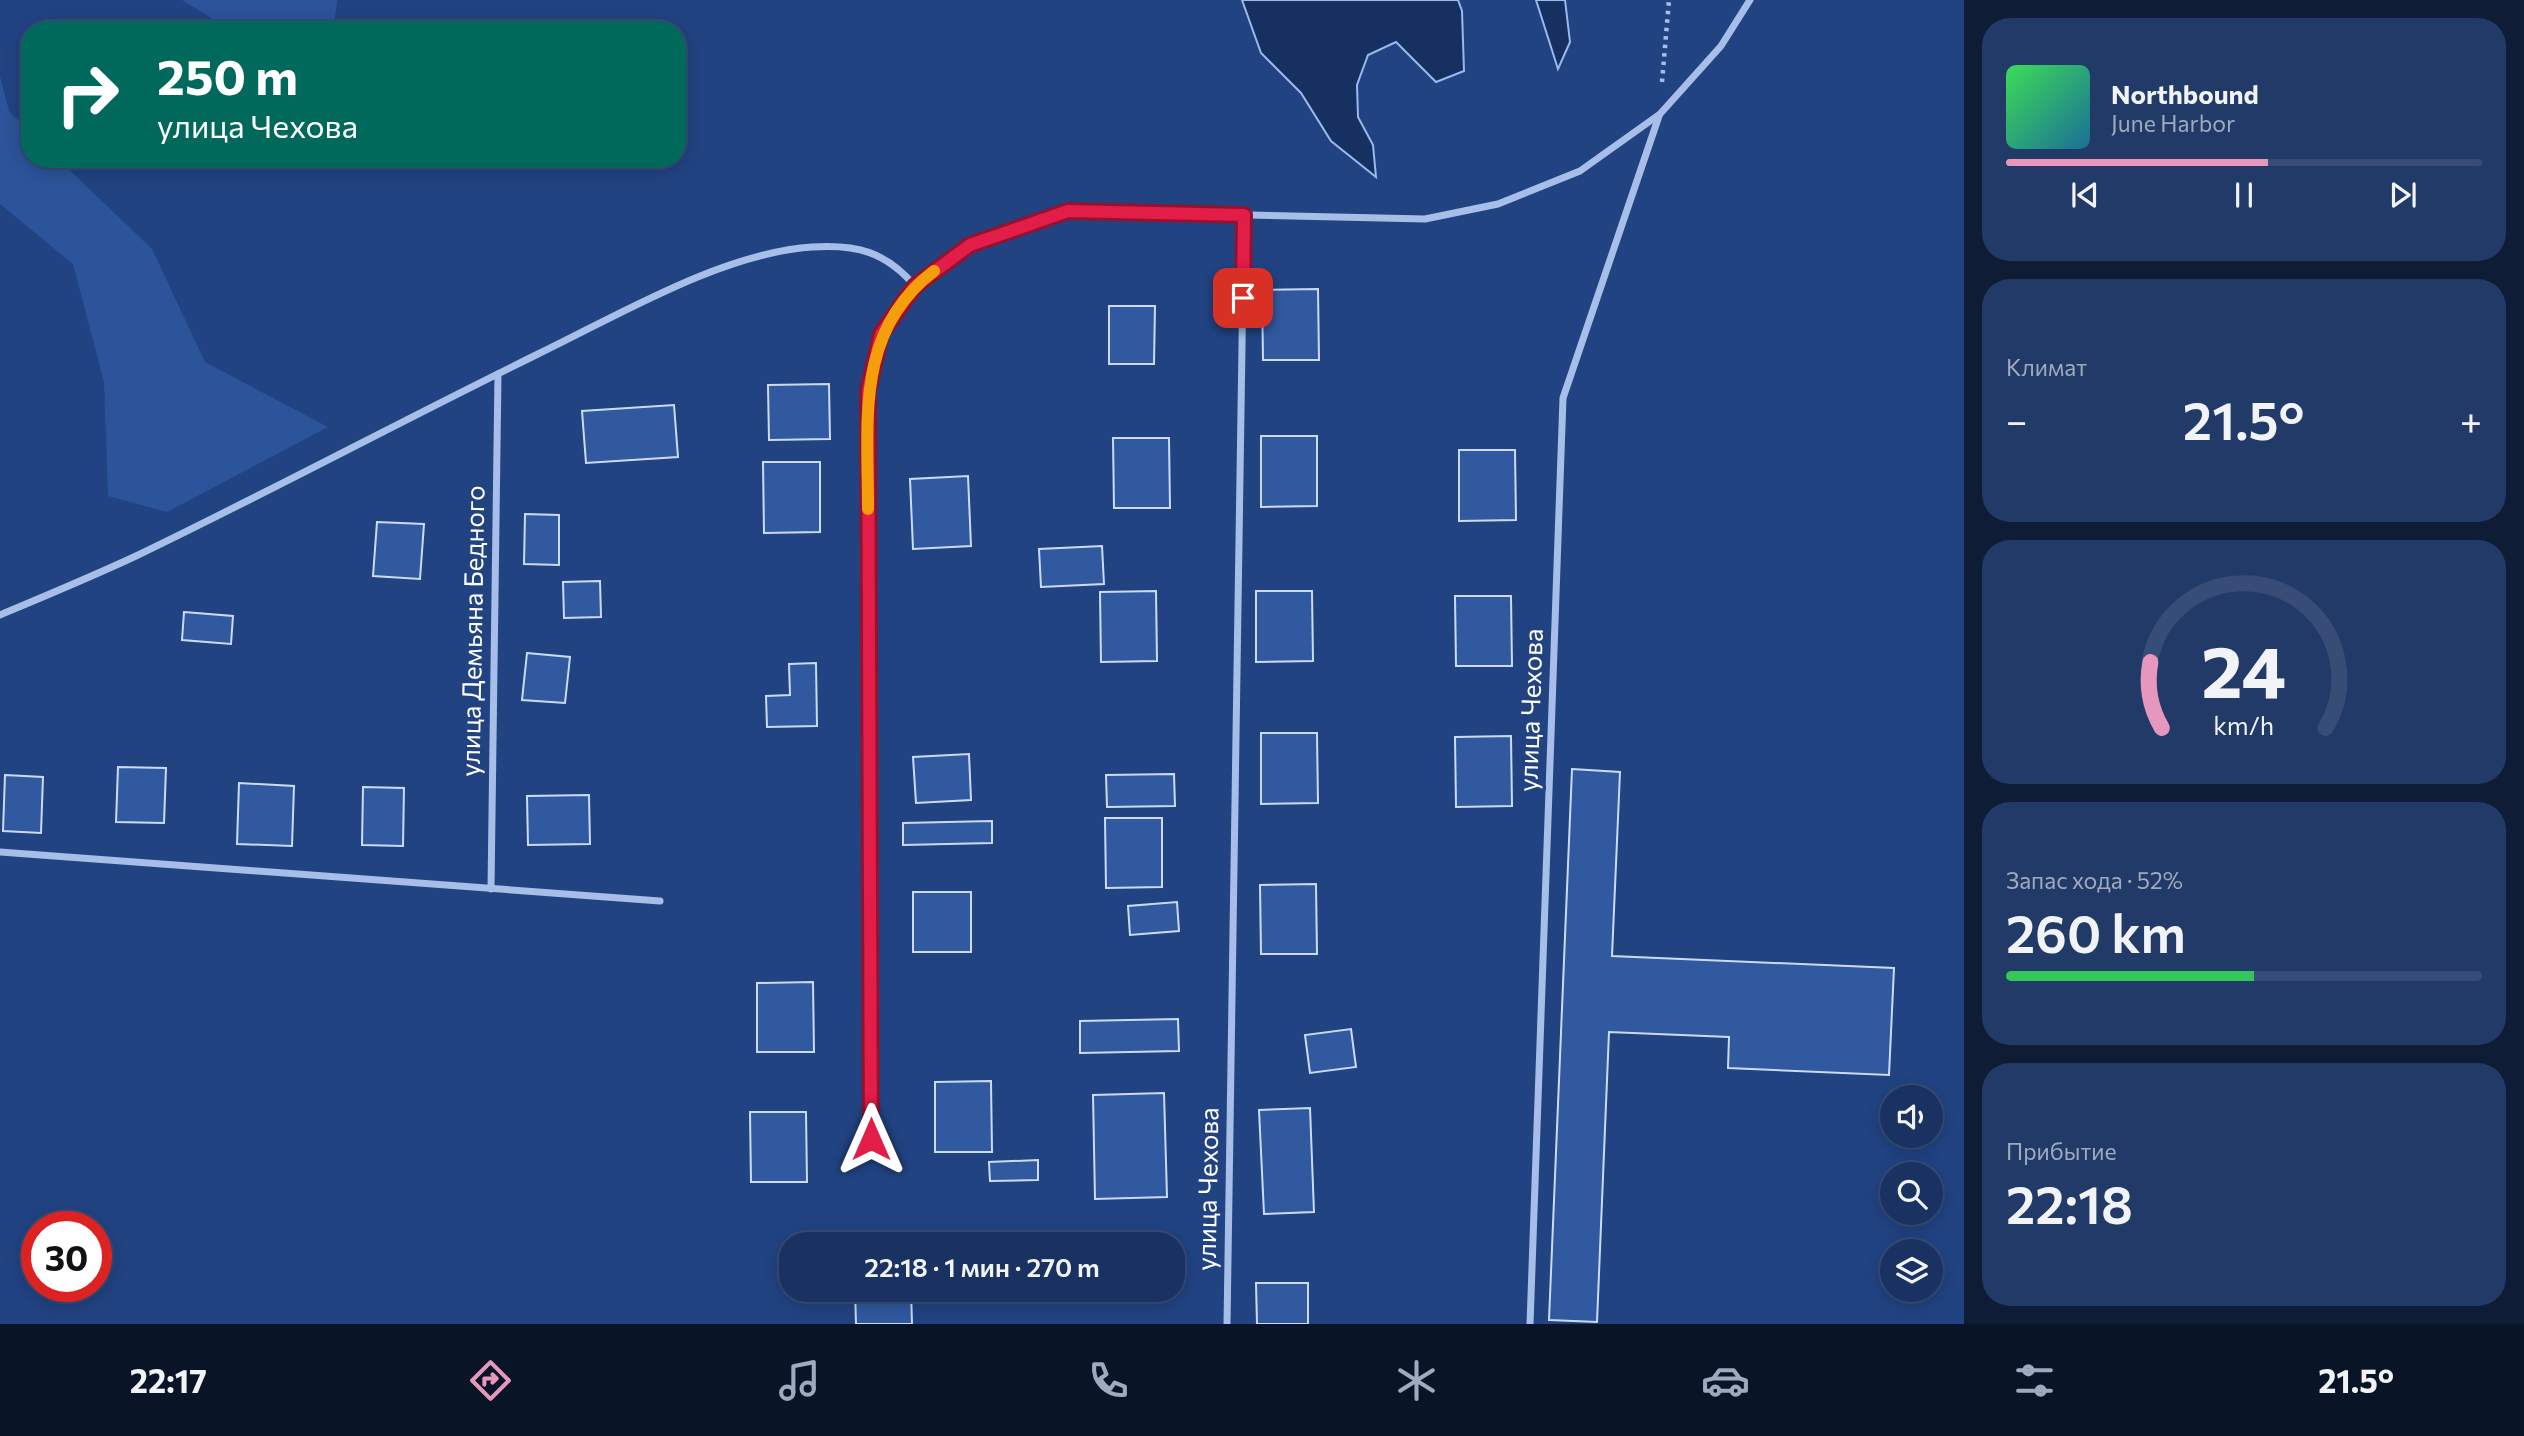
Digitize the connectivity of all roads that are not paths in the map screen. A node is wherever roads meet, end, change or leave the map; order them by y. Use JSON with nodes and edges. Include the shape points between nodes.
{"nodes":[{"id":1,"x":1750,"y":0,"type":"edge"},
{"id":2,"x":1660,"y":114,"type":"junction"},
{"id":3,"x":1244,"y":215,"type":"junction"},
{"id":4,"x":915,"y":286,"type":"junction"},
{"id":5,"x":498,"y":374,"type":"junction"},
{"id":6,"x":0,"y":615,"type":"edge"},
{"id":7,"x":0,"y":852,"type":"edge"},
{"id":8,"x":491,"y":889,"type":"junction"},
{"id":9,"x":660,"y":901,"type":"dead end"},
{"id":10,"x":871,"y":1139,"type":"dead end"},
{"id":11,"x":1227,"y":1324,"type":"edge"},
{"id":12,"x":1530,"y":1324,"type":"edge"}],
"edges":[{"from":1,"to":2,"type":"street","via":[[1721,46]]},
{"from":2,"to":3,"type":"street","via":[[1580,172],[1498,204],[1425,219]]},
{"from":2,"to":12,"type":"street","name":"улица Чехова","via":[[1563,398]]},
{"from":3,"to":4,"type":"street","via":[[1068,211],[970,245]]},
{"from":3,"to":11,"type":"street","name":"улица Чехова"},
{"from":4,"to":5,"type":"street","via":[[896,264],[855,247],[799,249],[727,267],[677,287]]},
{"from":4,"to":10,"type":"street","via":[[881,334],[868,391]]},
{"from":5,"to":6,"type":"street","via":[[134,557]]},
{"from":5,"to":8,"type":"street","name":"улица Демьяна Бедного"},
{"from":7,"to":8,"type":"street"},
{"from":8,"to":9,"type":"street"}]}
